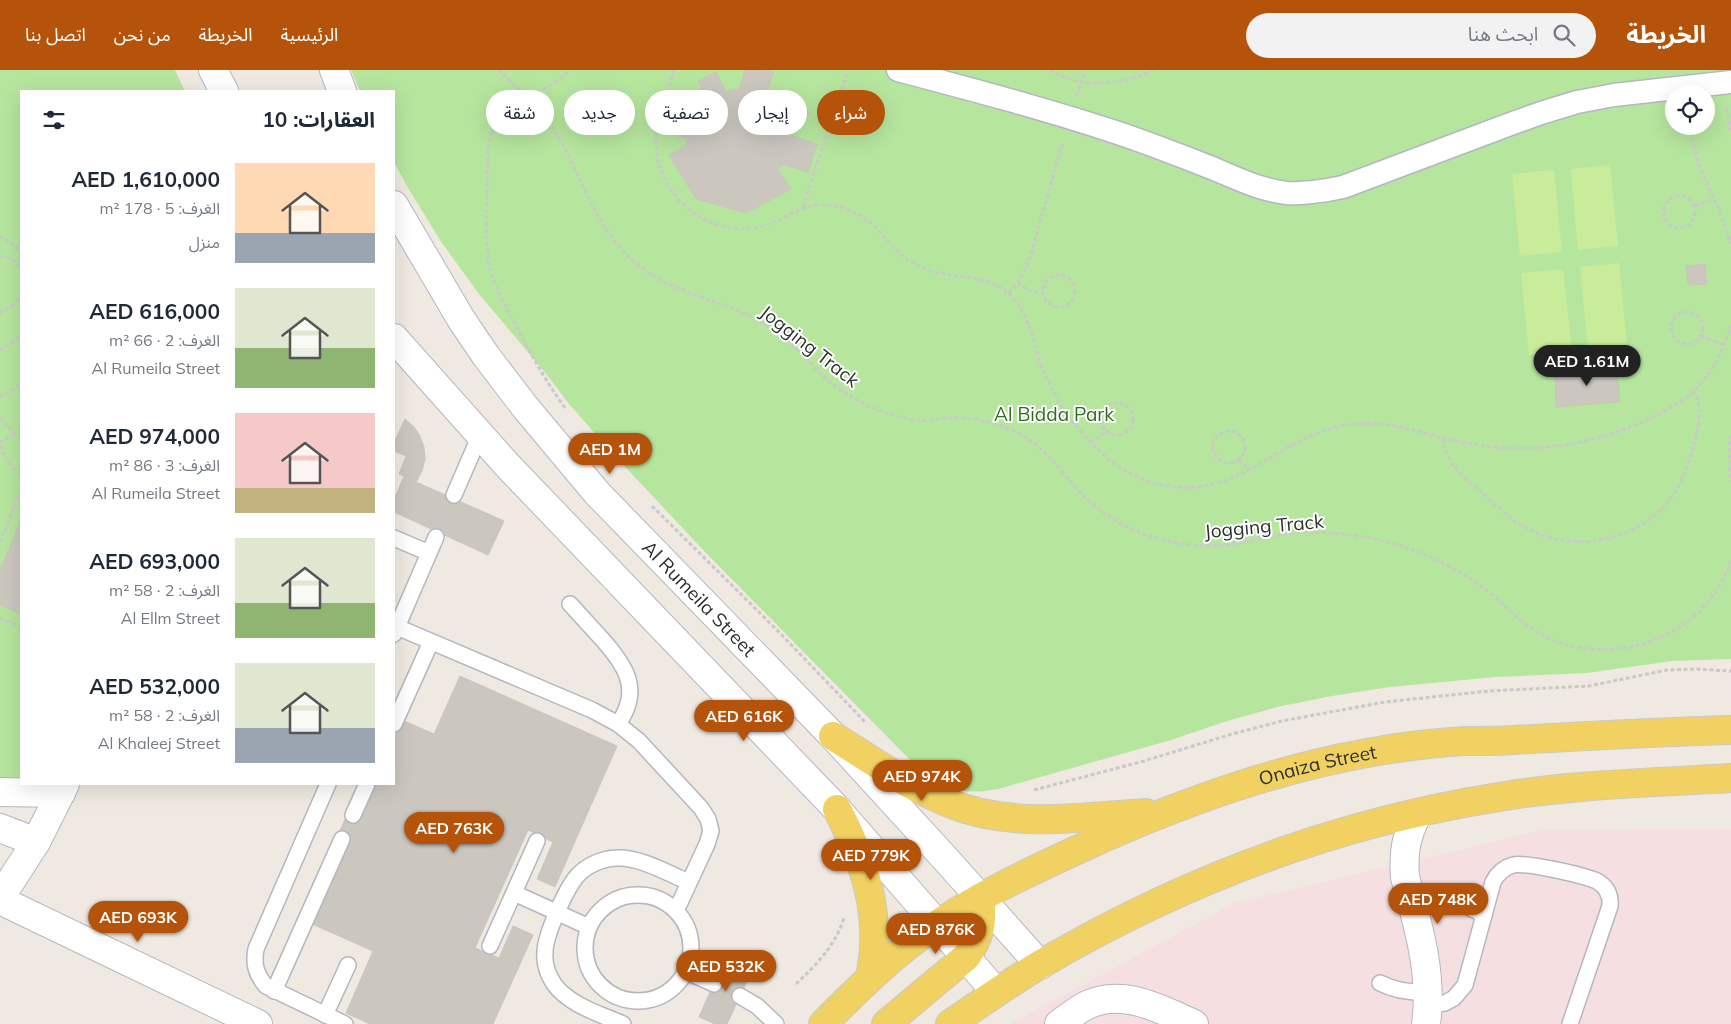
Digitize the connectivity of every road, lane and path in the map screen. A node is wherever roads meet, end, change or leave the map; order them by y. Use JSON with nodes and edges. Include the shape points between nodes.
{"nodes":[{"id":1,"x":213,"y":70,"type":"edge"},
{"id":2,"x":334,"y":70,"type":"edge"},
{"id":3,"x":498,"y":70,"type":"edge"},
{"id":4,"x":569,"y":70,"type":"edge"},
{"id":5,"x":674,"y":70,"type":"edge"},
{"id":6,"x":848,"y":70,"type":"edge"},
{"id":7,"x":898,"y":70,"type":"edge"},
{"id":8,"x":1050,"y":70,"type":"edge"},
{"id":9,"x":1085,"y":70,"type":"edge"},
{"id":10,"x":1154,"y":70,"type":"edge"},
{"id":11,"x":1731,"y":82,"type":"edge"},
{"id":12,"x":1081,"y":83,"type":"junction"},
{"id":13,"x":223,"y":90,"type":"edge"},
{"id":14,"x":342,"y":90,"type":"edge"},
{"id":15,"x":519,"y":90,"type":"edge"},
{"id":16,"x":542,"y":90,"type":"edge"},
{"id":17,"x":1070,"y":118,"type":"junction"},
{"id":18,"x":554,"y":132,"type":"edge"},
{"id":19,"x":491,"y":135,"type":"edge"},
{"id":20,"x":1691,"y":135,"type":"edge"},
{"id":21,"x":1713,"y":199,"type":"junction"},
{"id":22,"x":1695,"y":206,"type":"junction"},
{"id":23,"x":395,"y":207,"type":"edge"},
{"id":24,"x":803,"y":208,"type":"junction"},
{"id":25,"x":0,"y":236,"type":"edge"},
{"id":26,"x":1731,"y":243,"type":"edge"},
{"id":27,"x":20,"y":249,"type":"edge"},
{"id":28,"x":0,"y":256,"type":"edge"},
{"id":29,"x":20,"y":266,"type":"edge"},
{"id":30,"x":1018,"y":283,"type":"junction"},
{"id":31,"x":1009,"y":293,"type":"junction"},
{"id":32,"x":1043,"y":293,"type":"junction"},
{"id":33,"x":20,"y":298,"type":"edge"},
{"id":34,"x":0,"y":313,"type":"edge"},
{"id":35,"x":1731,"y":326,"type":"edge"},
{"id":36,"x":1701,"y":336,"type":"junction"},
{"id":37,"x":20,"y":337,"type":"edge"},
{"id":38,"x":395,"y":339,"type":"edge"},
{"id":39,"x":1724,"y":345,"type":"junction"},
{"id":40,"x":0,"y":350,"type":"edge"},
{"id":41,"x":20,"y":383,"type":"edge"},
{"id":42,"x":1694,"y":392,"type":"junction"},
{"id":43,"x":0,"y":397,"type":"edge"},
{"id":44,"x":569,"y":414,"type":"dead end"},
{"id":45,"x":0,"y":418,"type":"edge"},
{"id":46,"x":20,"y":432,"type":"edge"},
{"id":47,"x":1106,"y":432,"type":"junction"},
{"id":48,"x":15,"y":434,"type":"junction"},
{"id":49,"x":1731,"y":434,"type":"edge"},
{"id":50,"x":480,"y":435,"type":"junction"},
{"id":51,"x":1443,"y":438,"type":"junction"},
{"id":52,"x":1091,"y":442,"type":"junction"},
{"id":53,"x":0,"y":444,"type":"edge"},
{"id":54,"x":1239,"y":460,"type":"junction"},
{"id":55,"x":1250,"y":470,"type":"junction"},
{"id":56,"x":20,"y":473,"type":"edge"},
{"id":57,"x":1731,"y":481,"type":"edge"},
{"id":58,"x":20,"y":494,"type":"edge"},
{"id":59,"x":454,"y":495,"type":"dead end"},
{"id":60,"x":648,"y":503,"type":"dead end"},
{"id":61,"x":436,"y":536,"type":"dead end"},
{"id":62,"x":1,"y":538,"type":"edge"},
{"id":63,"x":395,"y":538,"type":"edge"},
{"id":64,"x":429,"y":553,"type":"junction"},
{"id":65,"x":1731,"y":560,"type":"edge"},
{"id":66,"x":570,"y":604,"type":"dead end"},
{"id":67,"x":0,"y":618,"type":"edge"},
{"id":68,"x":20,"y":627,"type":"edge"},
{"id":69,"x":395,"y":631,"type":"edge"},
{"id":70,"x":431,"y":642,"type":"junction"},
{"id":71,"x":1731,"y":672,"type":"edge"},
{"id":72,"x":395,"y":722,"type":"edge"},
{"id":73,"x":618,"y":724,"type":"junction"},
{"id":74,"x":869,"y":726,"type":"dead end"},
{"id":75,"x":1731,"y":730,"type":"edge"},
{"id":76,"x":832,"y":736,"type":"junction"},
{"id":77,"x":1725,"y":780,"type":"edge"},
{"id":78,"x":328,"y":785,"type":"edge"},
{"id":79,"x":367,"y":785,"type":"edge"},
{"id":80,"x":63,"y":788,"type":"edge"},
{"id":81,"x":1026,"y":791,"type":"dead end"},
{"id":82,"x":0,"y":792,"type":"edge"},
{"id":83,"x":837,"y":809,"type":"junction"},
{"id":84,"x":1168,"y":812,"type":"junction"},
{"id":85,"x":1418,"y":813,"type":"junction"},
{"id":86,"x":353,"y":815,"type":"dead end"},
{"id":87,"x":0,"y":828,"type":"edge"},
{"id":88,"x":342,"y":839,"type":"dead end"},
{"id":89,"x":537,"y":841,"type":"dead end"},
{"id":90,"x":36,"y":842,"type":"junction"},
{"id":91,"x":689,"y":882,"type":"junction"},
{"id":92,"x":514,"y":893,"type":"junction"},
{"id":93,"x":980,"y":898,"type":"junction"},
{"id":94,"x":0,"y":899,"type":"edge"},
{"id":95,"x":1413,"y":909,"type":"junction"},
{"id":96,"x":676,"y":911,"type":"junction"},
{"id":97,"x":558,"y":913,"type":"junction"},
{"id":98,"x":845,"y":915,"type":"dead end"},
{"id":99,"x":1484,"y":915,"type":"junction"},
{"id":100,"x":937,"y":924,"type":"junction"},
{"id":101,"x":589,"y":927,"type":"junction"},
{"id":102,"x":490,"y":946,"type":"dead end"},
{"id":103,"x":966,"y":957,"type":"junction"},
{"id":104,"x":348,"y":965,"type":"dead end"},
{"id":105,"x":1040,"y":965,"type":"junction"},
{"id":106,"x":685,"y":971,"type":"junction"},
{"id":107,"x":870,"y":977,"type":"junction"},
{"id":108,"x":1380,"y":982,"type":"dead end"},
{"id":109,"x":714,"y":984,"type":"dead end"},
{"id":110,"x":796,"y":984,"type":"dead end"},
{"id":111,"x":274,"y":991,"type":"junction"},
{"id":112,"x":996,"y":992,"type":"junction"},
{"id":113,"x":740,"y":996,"type":"dead end"},
{"id":114,"x":633,"y":1001,"type":"junction"},
{"id":115,"x":1427,"y":1007,"type":"edge"},
{"id":116,"x":326,"y":1015,"type":"junction"},
{"id":117,"x":258,"y":1024,"type":"edge"},
{"id":118,"x":345,"y":1024,"type":"edge"},
{"id":119,"x":623,"y":1024,"type":"edge"},
{"id":120,"x":776,"y":1024,"type":"edge"},
{"id":121,"x":823,"y":1024,"type":"edge"},
{"id":122,"x":886,"y":1024,"type":"edge"},
{"id":123,"x":950,"y":1024,"type":"edge"},
{"id":124,"x":1059,"y":1024,"type":"edge"},
{"id":125,"x":1194,"y":1024,"type":"edge"},
{"id":126,"x":1570,"y":1024,"type":"edge"}],
"edges":[{"from":1,"to":13,"type":"street"},
{"from":2,"to":14,"type":"street"},
{"from":3,"to":15,"type":"path","name":"Jogging Track"},
{"from":4,"to":16,"type":"path"},
{"from":5,"to":24,"type":"path","via":[[659,120],[657,158],[671,192],[684,206],[699,217],[734,228],[770,224]]},
{"from":6,"to":24,"type":"path"},
{"from":7,"to":17,"type":"street"},
{"from":8,"to":12,"type":"path"},
{"from":9,"to":12,"type":"path"},
{"from":10,"to":12,"type":"path","via":[[1122,82]]},
{"from":11,"to":17,"type":"street","via":[[1577,102],[1343,187],[1305,193],[1249,184],[1153,145]]},
{"from":12,"to":17,"type":"path"},
{"from":17,"to":30,"type":"path","via":[[1029,261]]},
{"from":18,"to":65,"type":"path","name":"Jogging Track","via":[[600,221],[612,239],[642,268],[678,289],[734,308],[766,325],[822,376],[860,402],[882,412],[927,421],[976,419],[1021,434],[1050,456],[1099,509],[1138,532],[1181,544],[1203,546],[1294,533],[1318,532],[1373,538],[1399,545],[1470,578],[1532,629],[1562,643],[1610,650],[1651,642],[1669,634],[1700,612],[1722,583]]},
{"from":19,"to":44,"type":"path","via":[[486,247],[489,265],[502,300],[545,380]]},
{"from":20,"to":21,"type":"path","via":[[1698,163]]},
{"from":21,"to":22,"type":"path"},
{"from":21,"to":26,"type":"path"},
{"from":22,"to":22,"type":"path","via":[[1684,196],[1677,196],[1665,204],[1664,218],[1668,225],[1682,229],[1694,220]]},
{"from":23,"to":76,"type":"street","name":"Al Rumeila Street","via":[[486,356],[561,450],[597,493]]},
{"from":24,"to":31,"type":"path","via":[[827,205],[856,213],[880,232],[890,246],[926,270],[987,282]]},
{"from":25,"to":27,"type":"path"},
{"from":28,"to":29,"type":"path","via":[[12,259]]},
{"from":30,"to":31,"type":"path"},
{"from":30,"to":32,"type":"path","via":[[1030,291]]},
{"from":31,"to":52,"type":"path","via":[[1024,313],[1050,385]]},
{"from":32,"to":32,"type":"path","via":[[1050,304],[1063,307],[1069,304],[1075,292],[1070,279],[1058,274],[1046,280]]},
{"from":33,"to":34,"type":"path"},
{"from":35,"to":39,"type":"path"},
{"from":36,"to":36,"type":"path","via":[[1702,322],[1691,312],[1684,312],[1672,320],[1672,334],[1682,344],[1689,344]]},
{"from":36,"to":39,"type":"path"},
{"from":37,"to":40,"type":"path"},
{"from":38,"to":50,"type":"street"},
{"from":39,"to":42,"type":"path","via":[[1712,370]]},
{"from":41,"to":43,"type":"path"},
{"from":42,"to":51,"type":"path","via":[[1640,424],[1585,441],[1509,448]]},
{"from":42,"to":51,"type":"path","via":[[1700,410],[1695,439],[1688,464],[1670,499],[1639,526],[1601,541],[1562,541],[1525,528],[1459,472],[1448,458]]},
{"from":45,"to":48,"type":"path"},
{"from":46,"to":48,"type":"path"},
{"from":47,"to":47,"type":"path","via":[[1120,436],[1126,433],[1134,420],[1128,407],[1114,403],[1103,411],[1102,426]]},
{"from":47,"to":52,"type":"path"},
{"from":48,"to":53,"type":"path"},
{"from":49,"to":57,"type":"path"},
{"from":50,"to":59,"type":"lane"},
{"from":50,"to":83,"type":"street"},
{"from":51,"to":55,"type":"path","via":[[1391,424],[1342,426],[1298,442]]},
{"from":52,"to":55,"type":"path","via":[[1121,469],[1155,484],[1194,488],[1233,479]]},
{"from":53,"to":56,"type":"path","via":[[3,455]]},
{"from":54,"to":54,"type":"path","via":[[1245,448],[1240,434],[1234,431],[1220,433],[1213,446],[1218,459],[1224,463]]},
{"from":54,"to":55,"type":"path"},
{"from":58,"to":62,"type":"path"},
{"from":60,"to":74,"type":"path","via":[[727,579]]},
{"from":61,"to":64,"type":"lane"},
{"from":63,"to":64,"type":"lane"},
{"from":64,"to":69,"type":"lane"},
{"from":66,"to":73,"type":"lane","via":[[615,653],[626,671],[630,682],[628,704]]},
{"from":67,"to":68,"type":"path"},
{"from":69,"to":70,"type":"lane"},
{"from":70,"to":72,"type":"lane"},
{"from":70,"to":73,"type":"lane"},
{"from":71,"to":81,"type":"path","via":[[1667,670],[1589,686],[1480,692],[1385,702],[1282,721]]},
{"from":73,"to":91,"type":"lane","via":[[648,750],[708,818],[710,838]]},
{"from":75,"to":84,"type":"main road","name":"Onaiza Street","via":[[1591,734],[1407,747],[1276,774]]},
{"from":76,"to":84,"type":"main road","via":[[926,793],[988,815],[1047,819]]},
{"from":76,"to":93,"type":"street","name":"Al Rumeila Street"},
{"from":77,"to":85,"type":"main road","via":[[1552,789]]},
{"from":78,"to":111,"type":"lane","via":[[256,949],[257,974]]},
{"from":79,"to":86,"type":"lane"},
{"from":80,"to":82,"type":"street"},
{"from":80,"to":90,"type":"street"},
{"from":83,"to":100,"type":"street"},
{"from":83,"to":107,"type":"main road","via":[[859,856],[870,896],[875,937]]},
{"from":84,"to":93,"type":"main road","name":"Onaiza Street","via":[[1108,836]]},
{"from":85,"to":95,"type":"street","via":[[1406,839],[1404,854],[1405,877]]},
{"from":85,"to":105,"type":"main road","via":[[1319,839],[1204,882],[1146,908]]},
{"from":87,"to":90,"type":"street"},
{"from":88,"to":111,"type":"lane"},
{"from":89,"to":92,"type":"lane"},
{"from":90,"to":94,"type":"street"},
{"from":91,"to":96,"type":"lane"},
{"from":91,"to":97,"type":"lane","via":[[630,859],[607,859],[596,862],[577,876]]},
{"from":92,"to":97,"type":"lane"},
{"from":92,"to":102,"type":"lane"},
{"from":93,"to":100,"type":"main road","name":"Onaiza Street"},
{"from":93,"to":103,"type":"main road","via":[[980,929]]},
{"from":93,"to":105,"type":"street","name":"Al Rumeila Street"},
{"from":94,"to":117,"type":"street"},
{"from":95,"to":99,"type":"lane","via":[[1422,903],[1443,899]]},
{"from":95,"to":115,"type":"street","via":[[1425,961]]},
{"from":96,"to":101,"type":"lane","via":[[657,898],[634,895],[612,902]]},
{"from":96,"to":106,"type":"lane","via":[[689,933],[691,946]]},
{"from":97,"to":101,"type":"lane"},
{"from":97,"to":119,"type":"lane","via":[[546,941],[545,952],[545,963],[554,984],[570,999]]},
{"from":98,"to":110,"type":"path","via":[[831,946]]},
{"from":99,"to":115,"type":"lane","via":[[1465,985],[1454,998]]},
{"from":99,"to":126,"type":"lane","via":[[1492,882],[1496,875],[1510,866],[1526,864],[1592,879],[1607,889],[1610,906]]},
{"from":100,"to":103,"type":"street"},
{"from":100,"to":107,"type":"main road","name":"Onaiza Street"},
{"from":101,"to":114,"type":"lane","via":[[586,960],[595,980],[612,995]]},
{"from":103,"to":112,"type":"street"},
{"from":103,"to":122,"type":"main road"},
{"from":104,"to":116,"type":"lane"},
{"from":105,"to":112,"type":"main road"},
{"from":106,"to":109,"type":"lane"},
{"from":106,"to":114,"type":"lane","via":[[670,991],[646,1001]]},
{"from":107,"to":121,"type":"main road","name":"Onaiza Street"},
{"from":108,"to":115,"type":"lane"},
{"from":111,"to":116,"type":"lane"},
{"from":112,"to":123,"type":"main road"},
{"from":113,"to":120,"type":"lane","via":[[757,1006]]},
{"from":114,"to":119,"type":"lane"},
{"from":116,"to":118,"type":"lane"},
{"from":124,"to":125,"type":"street","via":[[1085,1006],[1122,998]]}]}
